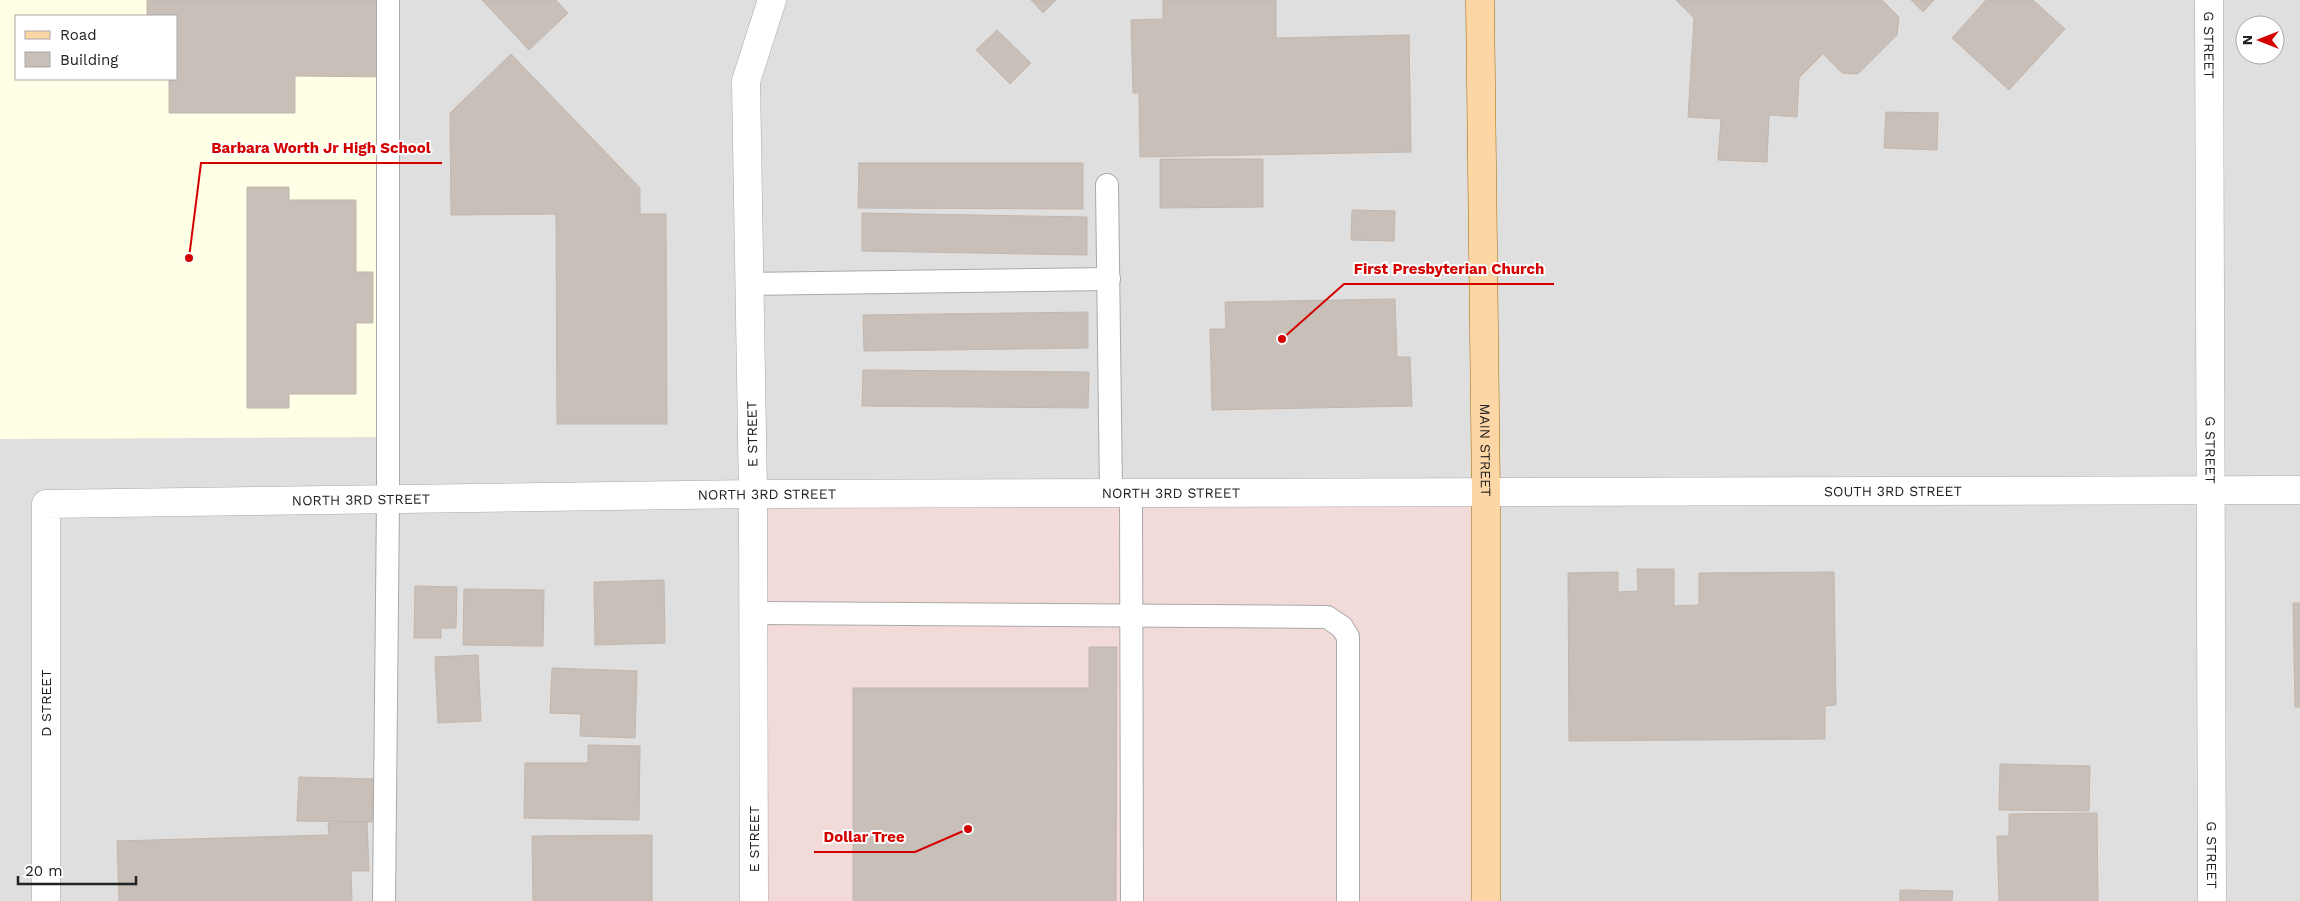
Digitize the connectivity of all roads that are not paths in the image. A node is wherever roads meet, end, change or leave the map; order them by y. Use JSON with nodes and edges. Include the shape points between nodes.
{"nodes":[{"id":1,"x":388,"y":0,"type":"edge"},
{"id":2,"x":772,"y":0,"type":"edge"},
{"id":3,"x":1480,"y":0,"type":"edge"},
{"id":4,"x":2209,"y":0,"type":"edge"},
{"id":5,"x":1108,"y":186,"type":"dead end"},
{"id":6,"x":1109,"y":280,"type":"junction"},
{"id":7,"x":750,"y":284,"type":"junction"},
{"id":8,"x":2211,"y":489,"type":"junction"},
{"id":9,"x":2300,"y":490,"type":"edge"},
{"id":10,"x":1121,"y":493,"type":"junction"},
{"id":11,"x":753,"y":494,"type":"junction"},
{"id":12,"x":1486,"y":494,"type":"junction"},
{"id":13,"x":388,"y":500,"type":"junction"},
{"id":14,"x":46,"y":504,"type":"joint"},
{"id":15,"x":753,"y":614,"type":"junction"},
{"id":16,"x":1133,"y":614,"type":"junction"},
{"id":17,"x":46,"y":901,"type":"edge"},
{"id":18,"x":384,"y":901,"type":"edge"},
{"id":19,"x":754,"y":901,"type":"edge"},
{"id":20,"x":1132,"y":901,"type":"edge"},
{"id":21,"x":1348,"y":901,"type":"edge"},
{"id":22,"x":1486,"y":901,"type":"edge"},
{"id":23,"x":2212,"y":901,"type":"edge"}],
"edges":[{"from":1,"to":13,"type":"lane"},
{"from":2,"to":7,"type":"street","name":"E STREET","via":[[746,81]]},
{"from":3,"to":12,"type":"main road","name":"MAIN STREET"},
{"from":4,"to":8,"type":"street","name":"G STREET"},
{"from":5,"to":6,"type":"lane"},
{"from":6,"to":7,"type":"lane"},
{"from":6,"to":10,"type":"lane"},
{"from":7,"to":11,"type":"street","name":"E STREET"},
{"from":8,"to":9,"type":"street","name":"SOUTH 3RD STREET"},
{"from":8,"to":12,"type":"street","name":"SOUTH 3RD STREET"},
{"from":8,"to":23,"type":"street","name":"G STREET"},
{"from":10,"to":11,"type":"street","name":"NORTH 3RD STREET"},
{"from":10,"to":12,"type":"street","name":"NORTH 3RD STREET"},
{"from":10,"to":16,"type":"lane"},
{"from":11,"to":13,"type":"street","name":"NORTH 3RD STREET"},
{"from":11,"to":15,"type":"street","name":"E STREET"},
{"from":12,"to":22,"type":"main road","name":"MAIN STREET"},
{"from":13,"to":14,"type":"street","name":"NORTH 3RD STREET"},
{"from":13,"to":18,"type":"lane"},
{"from":14,"to":17,"type":"street","name":"D STREET"},
{"from":15,"to":16,"type":"lane"},
{"from":15,"to":19,"type":"street","name":"E STREET"},
{"from":16,"to":20,"type":"lane"},
{"from":16,"to":21,"type":"lane","via":[[1327,617],[1342,627],[1348,637],[1349,656]]}]}
